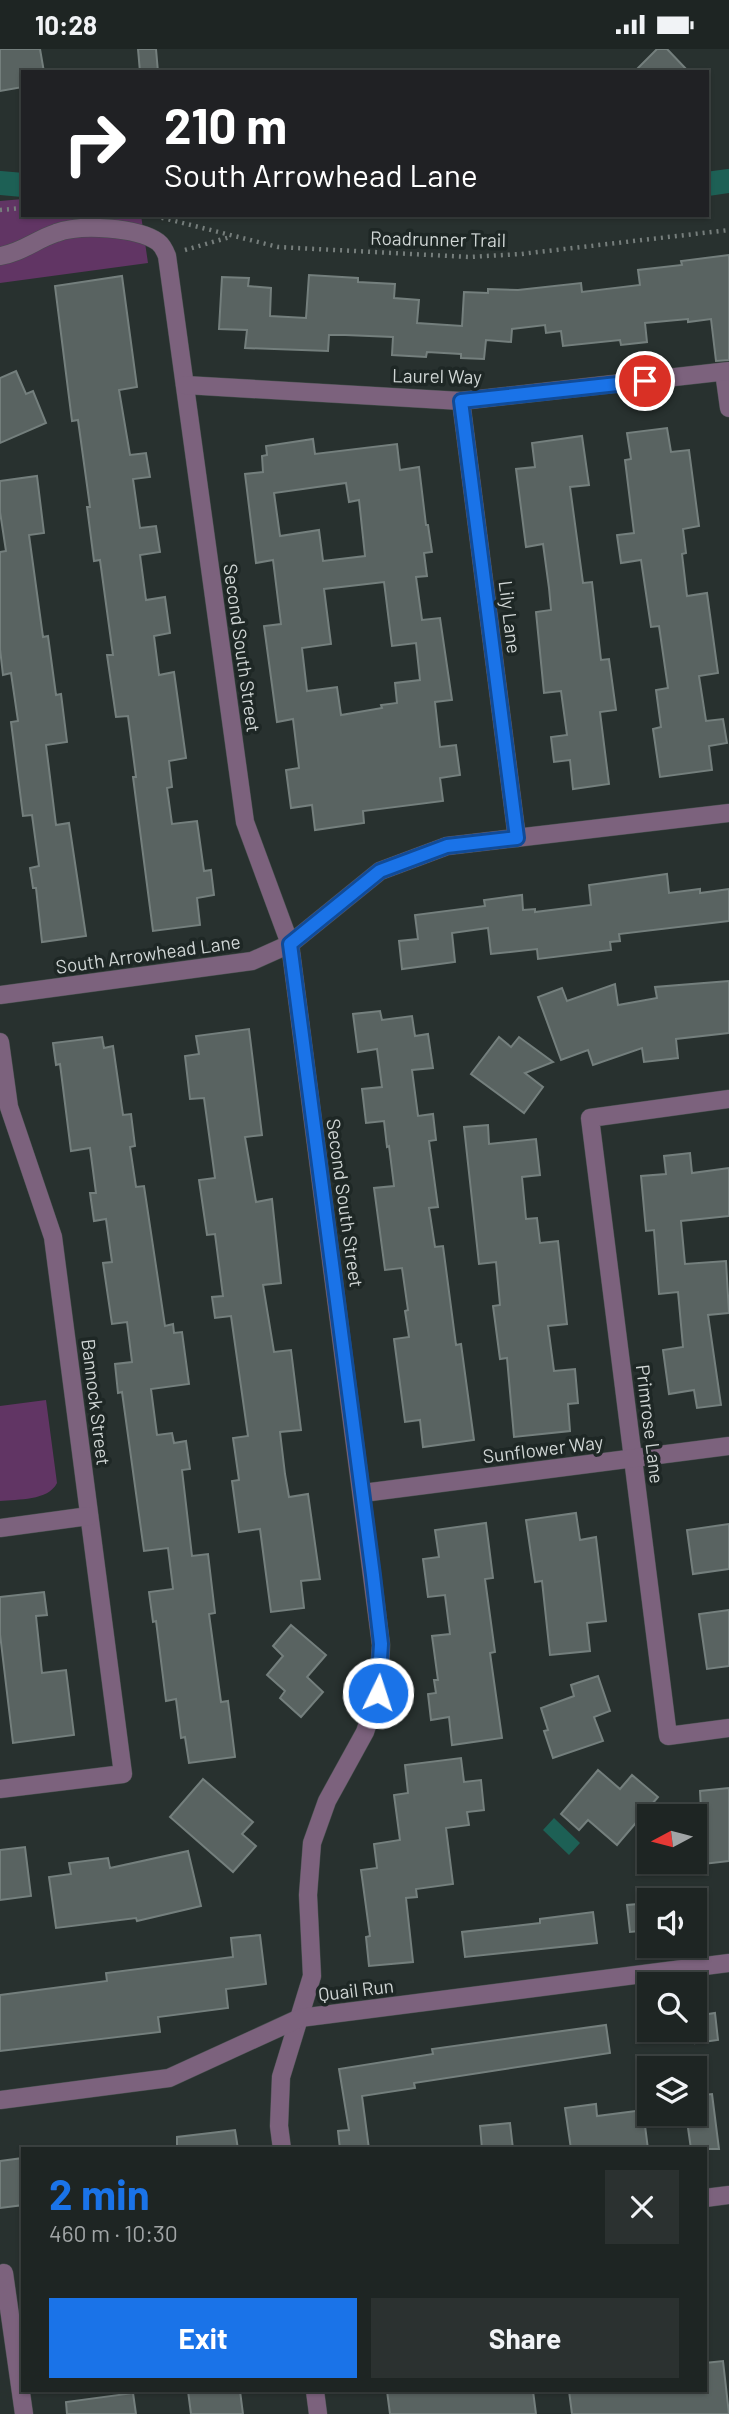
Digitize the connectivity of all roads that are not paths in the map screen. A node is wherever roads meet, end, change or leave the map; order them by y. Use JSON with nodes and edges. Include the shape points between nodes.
{"nodes":[{"id":1,"x":0,"y":256,"type":"edge"},
{"id":2,"x":726,"y":371,"type":"edge"},
{"id":3,"x":185,"y":385,"type":"junction"},
{"id":4,"x":461,"y":401,"type":"junction"},
{"id":5,"x":729,"y":408,"type":"edge"},
{"id":6,"x":729,"y":813,"type":"edge"},
{"id":7,"x":517,"y":838,"type":"junction"},
{"id":8,"x":290,"y":944,"type":"junction"},
{"id":9,"x":0,"y":995,"type":"edge"},
{"id":10,"x":0,"y":1042,"type":"edge"},
{"id":11,"x":729,"y":1099,"type":"edge"},
{"id":12,"x":729,"y":1446,"type":"edge"},
{"id":13,"x":634,"y":1458,"type":"junction"},
{"id":14,"x":363,"y":1493,"type":"junction"},
{"id":15,"x":89,"y":1516,"type":"junction"},
{"id":16,"x":0,"y":1528,"type":"edge"},
{"id":17,"x":729,"y":1728,"type":"edge"},
{"id":18,"x":0,"y":1789,"type":"edge"},
{"id":19,"x":729,"y":1963,"type":"edge"},
{"id":20,"x":300,"y":2018,"type":"junction"},
{"id":21,"x":0,"y":2100,"type":"edge"},
{"id":22,"x":282,"y":2147,"type":"edge"},
{"id":23,"x":729,"y":2195,"type":"edge"},
{"id":24,"x":707,"y":2198,"type":"edge"},
{"id":25,"x":9,"y":2272,"type":"edge"},
{"id":26,"x":21,"y":2386,"type":"edge"},
{"id":27,"x":22,"y":2392,"type":"edge"},
{"id":28,"x":315,"y":2392,"type":"edge"},
{"id":29,"x":24,"y":2414,"type":"edge"},
{"id":30,"x":318,"y":2414,"type":"edge"}],
"edges":[{"from":1,"to":3,"type":"street","name":"Second South Street","via":[[77,229],[109,229],[160,243],[167,256]]},
{"from":2,"to":4,"type":"street","name":"Laurel Way"},
{"from":2,"to":5,"type":"street"},
{"from":3,"to":4,"type":"street","name":"Laurel Way"},
{"from":3,"to":8,"type":"street","name":"Second South Street","via":[[245,822]]},
{"from":4,"to":7,"type":"street","name":"Lily Lane"},
{"from":6,"to":7,"type":"street","name":"South Arrowhead Lane"},
{"from":7,"to":8,"type":"street","name":"South Arrowhead Lane","via":[[447,846],[380,871]]},
{"from":8,"to":9,"type":"street","name":"South Arrowhead Lane","via":[[252,961]]},
{"from":8,"to":14,"type":"street","name":"Second South Street"},
{"from":10,"to":15,"type":"street","name":"Bannock Street","via":[[9,1107],[53,1237]]},
{"from":11,"to":13,"type":"street","name":"Primrose Lane","via":[[590,1118]]},
{"from":12,"to":13,"type":"street","name":"Sunflower Way"},
{"from":13,"to":14,"type":"street","name":"Sunflower Way"},
{"from":13,"to":17,"type":"street","name":"Primrose Lane","via":[[668,1736]]},
{"from":14,"to":20,"type":"street","name":"Second South Street","via":[[381,1644],[378,1693],[365,1732],[327,1801],[312,1843],[308,1895],[312,1976]]},
{"from":15,"to":16,"type":"street"},
{"from":15,"to":18,"type":"street","name":"Bannock Street","via":[[123,1774]]},
{"from":19,"to":20,"type":"street","name":"Quail Run"},
{"from":20,"to":21,"type":"street","name":"Quail Run","via":[[169,2078]]},
{"from":20,"to":22,"type":"street","name":"Second South Street","via":[[281,2077]]},
{"from":23,"to":24,"type":"street"},
{"from":25,"to":26,"type":"street"},
{"from":27,"to":29,"type":"street"},
{"from":28,"to":30,"type":"street"}]}
